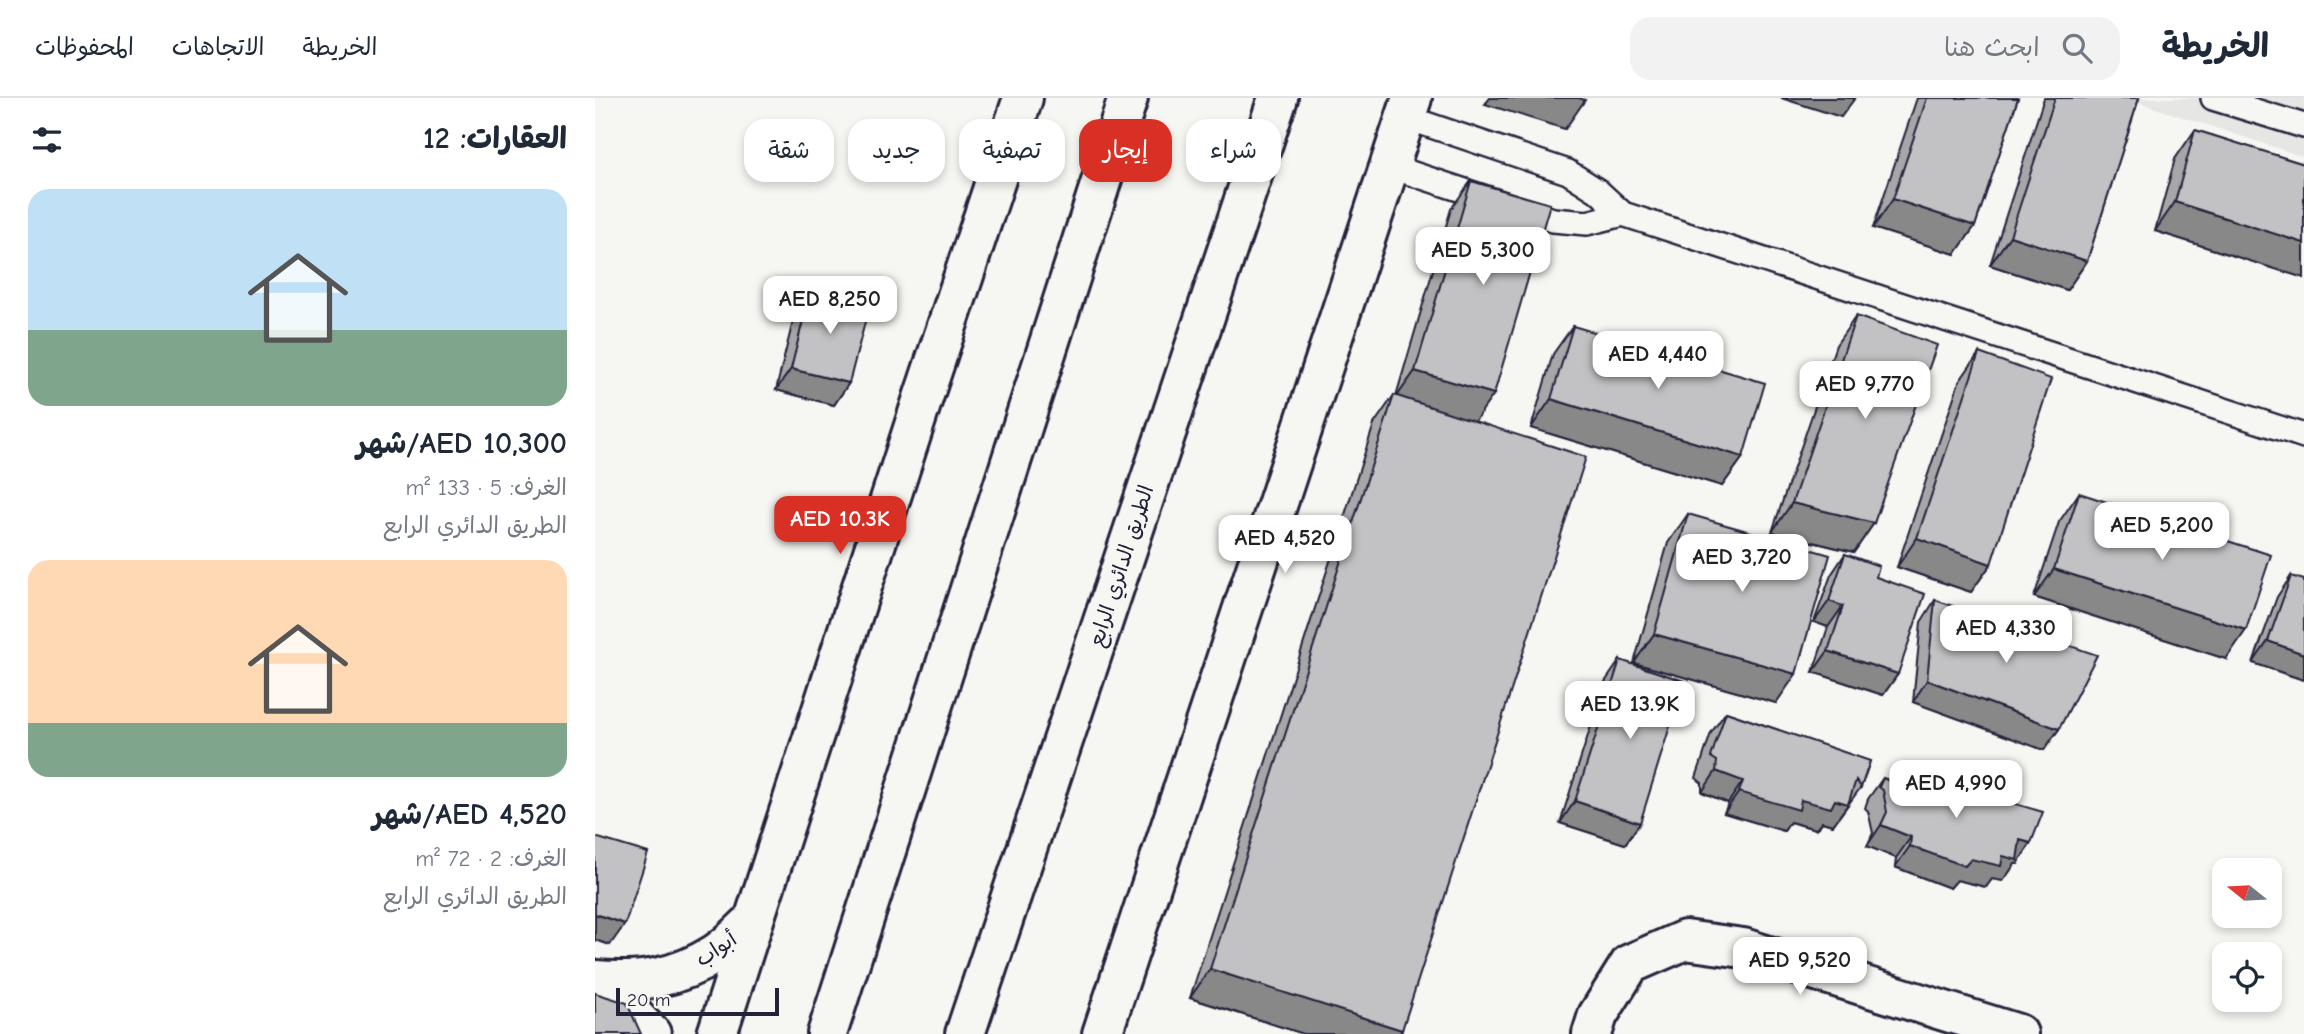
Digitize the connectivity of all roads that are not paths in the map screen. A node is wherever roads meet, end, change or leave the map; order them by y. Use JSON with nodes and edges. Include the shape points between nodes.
{"nodes":[{"id":1,"x":1023,"y":98,"type":"edge"},
{"id":2,"x":1128,"y":98,"type":"edge"},
{"id":3,"x":1278,"y":98,"type":"edge"},
{"id":4,"x":2213,"y":98,"type":"edge"},
{"id":5,"x":1408,"y":108,"type":"edge"},
{"id":6,"x":2304,"y":126,"type":"edge"},
{"id":7,"x":1389,"y":166,"type":"junction"},
{"id":8,"x":1623,"y":214,"type":"junction"},
{"id":9,"x":2304,"y":436,"type":"edge"},
{"id":10,"x":752,"y":922,"type":"junction"},
{"id":11,"x":595,"y":980,"type":"edge"},
{"id":12,"x":595,"y":988,"type":"edge"},
{"id":13,"x":651,"y":1034,"type":"edge"},
{"id":14,"x":717,"y":1034,"type":"edge"},
{"id":15,"x":827,"y":1034,"type":"edge"},
{"id":16,"x":965,"y":1034,"type":"edge"},
{"id":17,"x":1102,"y":1034,"type":"edge"},
{"id":18,"x":1592,"y":1034,"type":"edge"},
{"id":19,"x":2018,"y":1034,"type":"edge"}],
"edges":[{"from":1,"to":10,"type":"street"},
{"from":2,"to":15,"type":"street"},
{"from":3,"to":16,"type":"street","name":"الطريق الدائري الرابع"},
{"from":4,"to":6,"type":"lane"},
{"from":5,"to":7,"type":"street"},
{"from":5,"to":8,"type":"lane","via":[[1568,172]]},
{"from":7,"to":8,"type":"lane","via":[[1553,220],[1587,223]]},
{"from":7,"to":17,"type":"street"},
{"from":8,"to":9,"type":"lane"},
{"from":10,"to":11,"type":"street","name":"أبواب","via":[[716,954],[674,974],[627,983]]},
{"from":10,"to":14,"type":"street"},
{"from":12,"to":13,"type":"street","via":[[620,1002]]},
{"from":18,"to":19,"type":"street","via":[[1598,1015],[1630,964],[1685,940],[1743,948]]}]}
